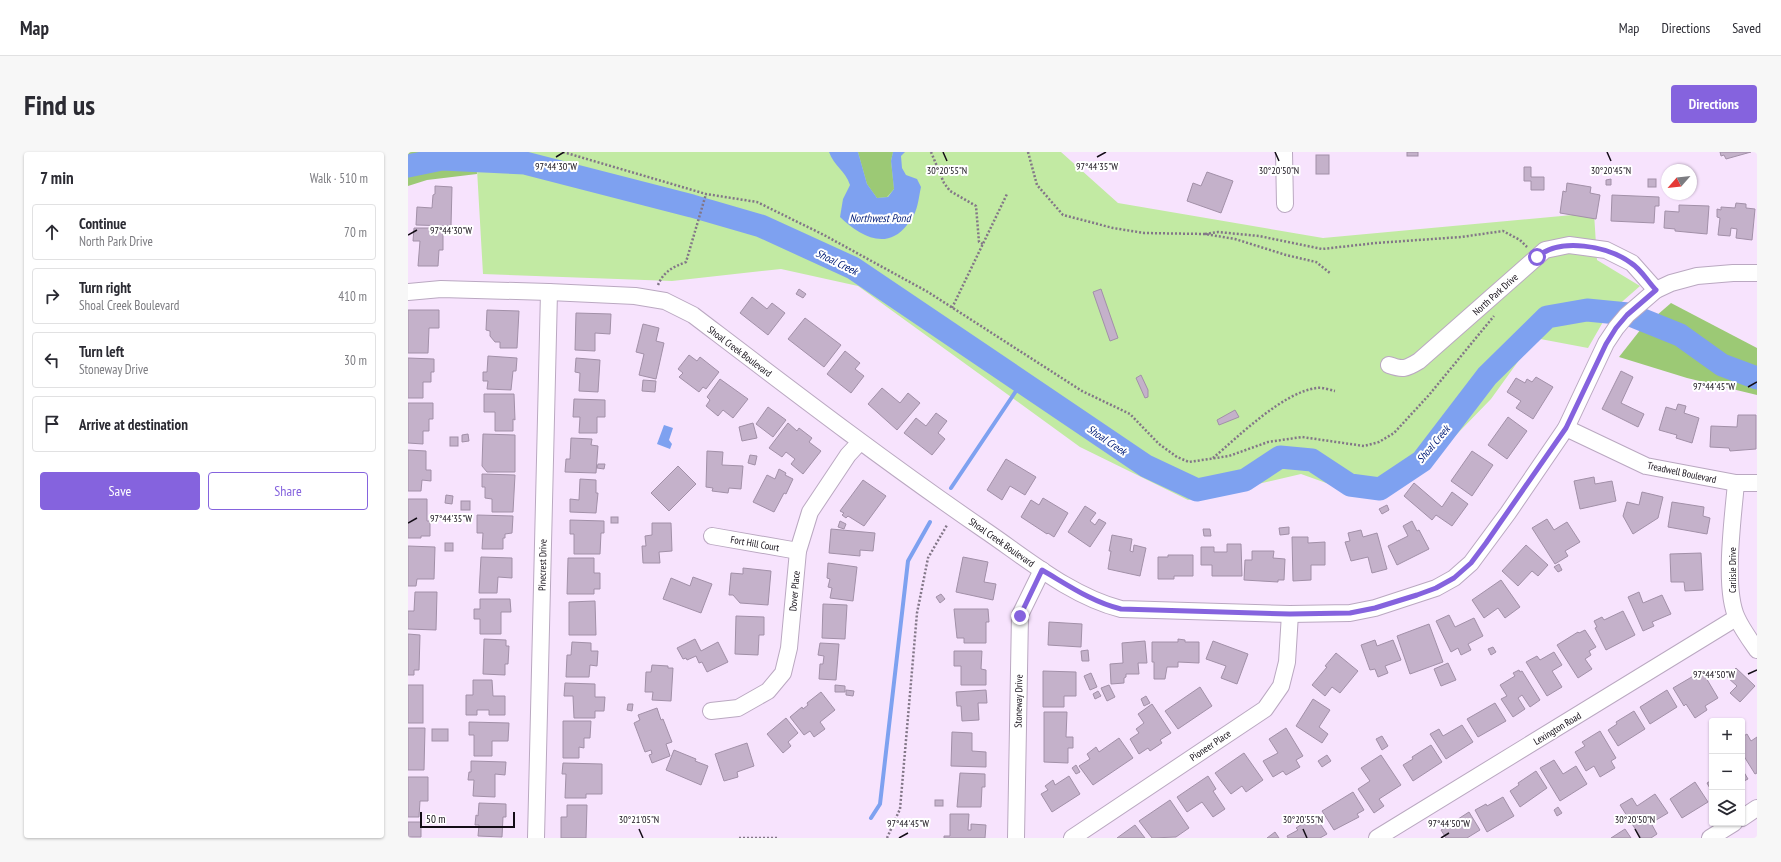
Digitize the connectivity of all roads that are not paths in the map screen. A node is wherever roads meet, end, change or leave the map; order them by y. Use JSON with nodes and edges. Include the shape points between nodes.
{"nodes":[{"id":1,"x":1284,"y":152,"type":"edge"},
{"id":2,"x":1285,"y":204,"type":"dead end"},
{"id":3,"x":1757,"y":273,"type":"edge"},
{"id":4,"x":408,"y":292,"type":"edge"},
{"id":5,"x":549,"y":292,"type":"junction"},
{"id":6,"x":1651,"y":294,"type":"junction"},
{"id":7,"x":1395,"y":367,"type":"dead end"},
{"id":8,"x":1566,"y":428,"type":"junction"},
{"id":9,"x":860,"y":442,"type":"junction"},
{"id":10,"x":1736,"y":483,"type":"junction"},
{"id":11,"x":1757,"y":483,"type":"edge"},
{"id":12,"x":712,"y":536,"type":"dead end"},
{"id":13,"x":798,"y":551,"type":"junction"},
{"id":14,"x":1042,"y":570,"type":"junction"},
{"id":15,"x":1290,"y":614,"type":"junction"},
{"id":16,"x":1736,"y":618,"type":"junction"},
{"id":17,"x":1757,"y":650,"type":"edge"},
{"id":18,"x":711,"y":712,"type":"dead end"},
{"id":19,"x":1757,"y":808,"type":"edge"},
{"id":20,"x":1745,"y":816,"type":"edge"},
{"id":21,"x":1729,"y":826,"type":"edge"},
{"id":22,"x":536,"y":838,"type":"edge"},
{"id":23,"x":1016,"y":838,"type":"edge"},
{"id":24,"x":1072,"y":838,"type":"edge"},
{"id":25,"x":1377,"y":838,"type":"edge"},
{"id":26,"x":1710,"y":838,"type":"edge"}],
"edges":[{"from":1,"to":2,"type":"street"},
{"from":3,"to":6,"type":"street","name":"Shoal Creek Boulevard","via":[[1697,276],[1671,283]]},
{"from":4,"to":5,"type":"street","name":"Shoal Creek Boulevard","via":[[440,289]]},
{"from":5,"to":9,"type":"street","name":"Shoal Creek Boulevard","via":[[654,298],[678,307],[693,315]]},
{"from":5,"to":22,"type":"street","name":"Pinecrest Drive"},
{"from":6,"to":7,"type":"street","name":"North Park Drive","via":[[1632,263],[1606,250],[1569,245],[1545,250],[1419,361],[1410,367]]},
{"from":6,"to":8,"type":"street","name":"Shoal Creek Boulevard","via":[[1616,328]]},
{"from":8,"to":10,"type":"street","name":"Treadwell Boulevard","via":[[1646,466]]},
{"from":8,"to":15,"type":"street","name":"Shoal Creek Boulevard","via":[[1486,543],[1471,563],[1454,578],[1436,588],[1375,608],[1350,613]]},
{"from":9,"to":13,"type":"street","name":"Dover Place","via":[[848,455],[810,512]]},
{"from":9,"to":14,"type":"street","name":"Shoal Creek Boulevard"},
{"from":10,"to":11,"type":"street","name":"Treadwell Boulevard"},
{"from":10,"to":16,"type":"street","name":"Carlisle Drive","via":[[1730,574]]},
{"from":12,"to":13,"type":"street","name":"Fort Hill Court"},
{"from":13,"to":18,"type":"street","name":"Dover Place","via":[[789,648],[783,673],[768,691],[738,708]]},
{"from":14,"to":15,"type":"street","name":"Shoal Creek Boulevard","via":[[1089,598],[1121,609]]},
{"from":14,"to":23,"type":"street","name":"Stoneway Drive","via":[[1020,616]]},
{"from":15,"to":24,"type":"street","name":"Pioneer Place","via":[[1288,662],[1281,686],[1264,709]]},
{"from":16,"to":17,"type":"street","name":"Carlisle Drive"},
{"from":16,"to":25,"type":"street","name":"Lexington Road"},
{"from":19,"to":20,"type":"street"},
{"from":21,"to":26,"type":"street"}]}
